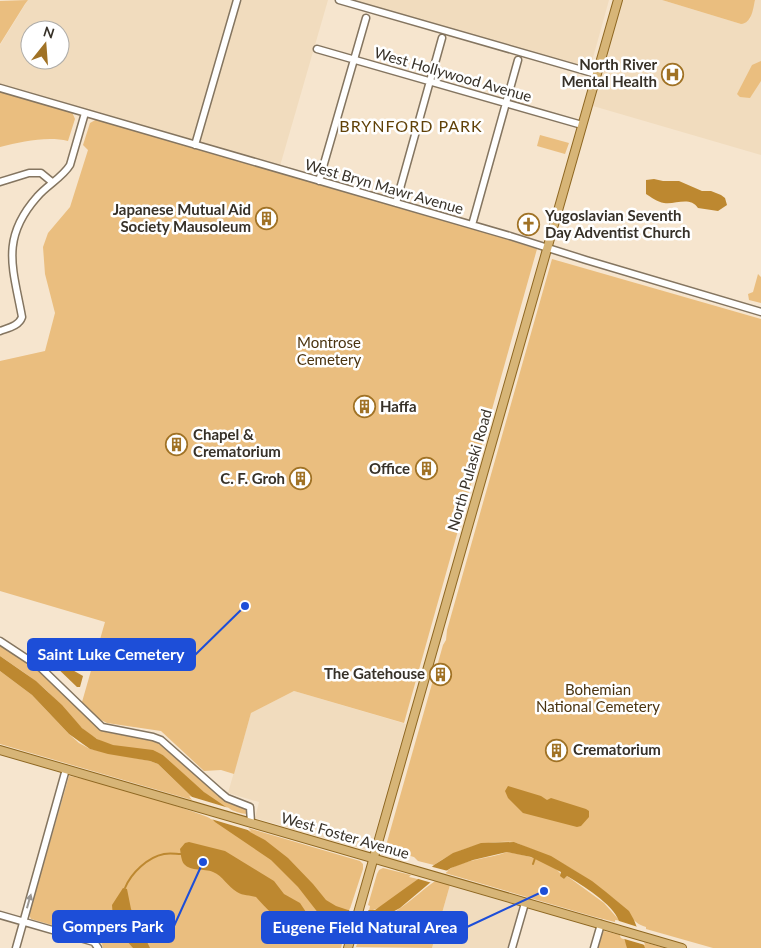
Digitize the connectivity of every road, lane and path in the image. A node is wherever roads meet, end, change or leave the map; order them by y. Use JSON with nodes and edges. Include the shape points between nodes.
{"nodes":[{"id":1,"x":237,"y":0,"type":"edge"},
{"id":2,"x":339,"y":0,"type":"edge"},
{"id":3,"x":618,"y":0,"type":"edge"},
{"id":4,"x":366,"y":18,"type":"dead end"},
{"id":5,"x":442,"y":38,"type":"dead end"},
{"id":6,"x":317,"y":49,"type":"dead end"},
{"id":7,"x":354,"y":60,"type":"junction"},
{"id":8,"x":518,"y":60,"type":"dead end"},
{"id":9,"x":596,"y":74,"type":"junction"},
{"id":10,"x":430,"y":81,"type":"junction"},
{"id":11,"x":0,"y":88,"type":"edge"},
{"id":12,"x":506,"y":103,"type":"junction"},
{"id":13,"x":85,"y":113,"type":"junction"},
{"id":14,"x":582,"y":125,"type":"junction"},
{"id":15,"x":195,"y":145,"type":"junction"},
{"id":16,"x":319,"y":181,"type":"junction"},
{"id":17,"x":0,"y":182,"type":"edge"},
{"id":18,"x":52,"y":182,"type":"junction"},
{"id":19,"x":396,"y":203,"type":"junction"},
{"id":20,"x":472,"y":225,"type":"junction"},
{"id":21,"x":547,"y":248,"type":"junction"},
{"id":22,"x":761,"y":312,"type":"edge"},
{"id":23,"x":0,"y":331,"type":"edge"},
{"id":24,"x":0,"y":641,"type":"edge"},
{"id":25,"x":0,"y":750,"type":"edge"},
{"id":26,"x":66,"y":769,"type":"junction"},
{"id":27,"x":251,"y":823,"type":"junction"},
{"id":28,"x":374,"y":859,"type":"junction"},
{"id":29,"x":525,"y":903,"type":"junction"},
{"id":30,"x":0,"y":915,"type":"edge"},
{"id":31,"x":23,"y":922,"type":"junction"},
{"id":32,"x":601,"y":924,"type":"junction"},
{"id":33,"x":16,"y":948,"type":"edge"},
{"id":34,"x":98,"y":948,"type":"edge"},
{"id":35,"x":348,"y":948,"type":"edge"},
{"id":36,"x":512,"y":948,"type":"edge"},
{"id":37,"x":594,"y":948,"type":"edge"},
{"id":38,"x":682,"y":948,"type":"edge"}],
"edges":[{"from":1,"to":15,"type":"street"},
{"from":2,"to":9,"type":"street"},
{"from":3,"to":9,"type":"main road","name":"North Pulaski Road"},
{"from":4,"to":7,"type":"street"},
{"from":5,"to":10,"type":"street"},
{"from":6,"to":7,"type":"street","name":"West Hollywood Avenue"},
{"from":7,"to":10,"type":"street","name":"West Hollywood Avenue"},
{"from":7,"to":16,"type":"street"},
{"from":8,"to":12,"type":"street"},
{"from":9,"to":14,"type":"main road","name":"North Pulaski Road"},
{"from":10,"to":12,"type":"street","name":"West Hollywood Avenue"},
{"from":10,"to":19,"type":"street"},
{"from":11,"to":13,"type":"street","name":"West Bryn Mawr Avenue"},
{"from":12,"to":14,"type":"street","name":"West Hollywood Avenue"},
{"from":12,"to":20,"type":"street"},
{"from":13,"to":15,"type":"street","name":"West Bryn Mawr Avenue"},
{"from":13,"to":18,"type":"street","via":[[70,165]]},
{"from":14,"to":21,"type":"main road","name":"North Pulaski Road"},
{"from":15,"to":16,"type":"street","name":"West Bryn Mawr Avenue"},
{"from":16,"to":19,"type":"street","name":"West Bryn Mawr Avenue"},
{"from":17,"to":18,"type":"street","via":[[29,173],[41,173]]},
{"from":18,"to":23,"type":"street","via":[[22,217],[14,234],[14,279],[22,317],[16,325]]},
{"from":19,"to":20,"type":"street","name":"West Bryn Mawr Avenue"},
{"from":20,"to":21,"type":"street","name":"West Bryn Mawr Avenue"},
{"from":21,"to":22,"type":"street","name":"West Bryn Mawr Avenue"},
{"from":21,"to":28,"type":"main road","name":"North Pulaski Road"},
{"from":24,"to":27,"type":"street","via":[[41,668],[102,727],[162,740],[221,793],[250,807]]},
{"from":25,"to":26,"type":"main road","name":"West Foster Avenue"},
{"from":26,"to":27,"type":"main road","name":"West Foster Avenue"},
{"from":31,"to":26,"type":"street","one_way":true},
{"from":27,"to":28,"type":"main road","name":"West Foster Avenue"},
{"from":28,"to":29,"type":"main road","name":"West Foster Avenue"},
{"from":28,"to":35,"type":"main road","name":"North Pulaski Road"},
{"from":29,"to":32,"type":"main road","name":"West Foster Avenue"},
{"from":29,"to":36,"type":"street"},
{"from":30,"to":31,"type":"street"},
{"from":31,"to":33,"type":"street"},
{"from":31,"to":34,"type":"street","via":[[94,942]]},
{"from":32,"to":37,"type":"street"},
{"from":32,"to":38,"type":"main road","name":"West Foster Avenue"}]}
